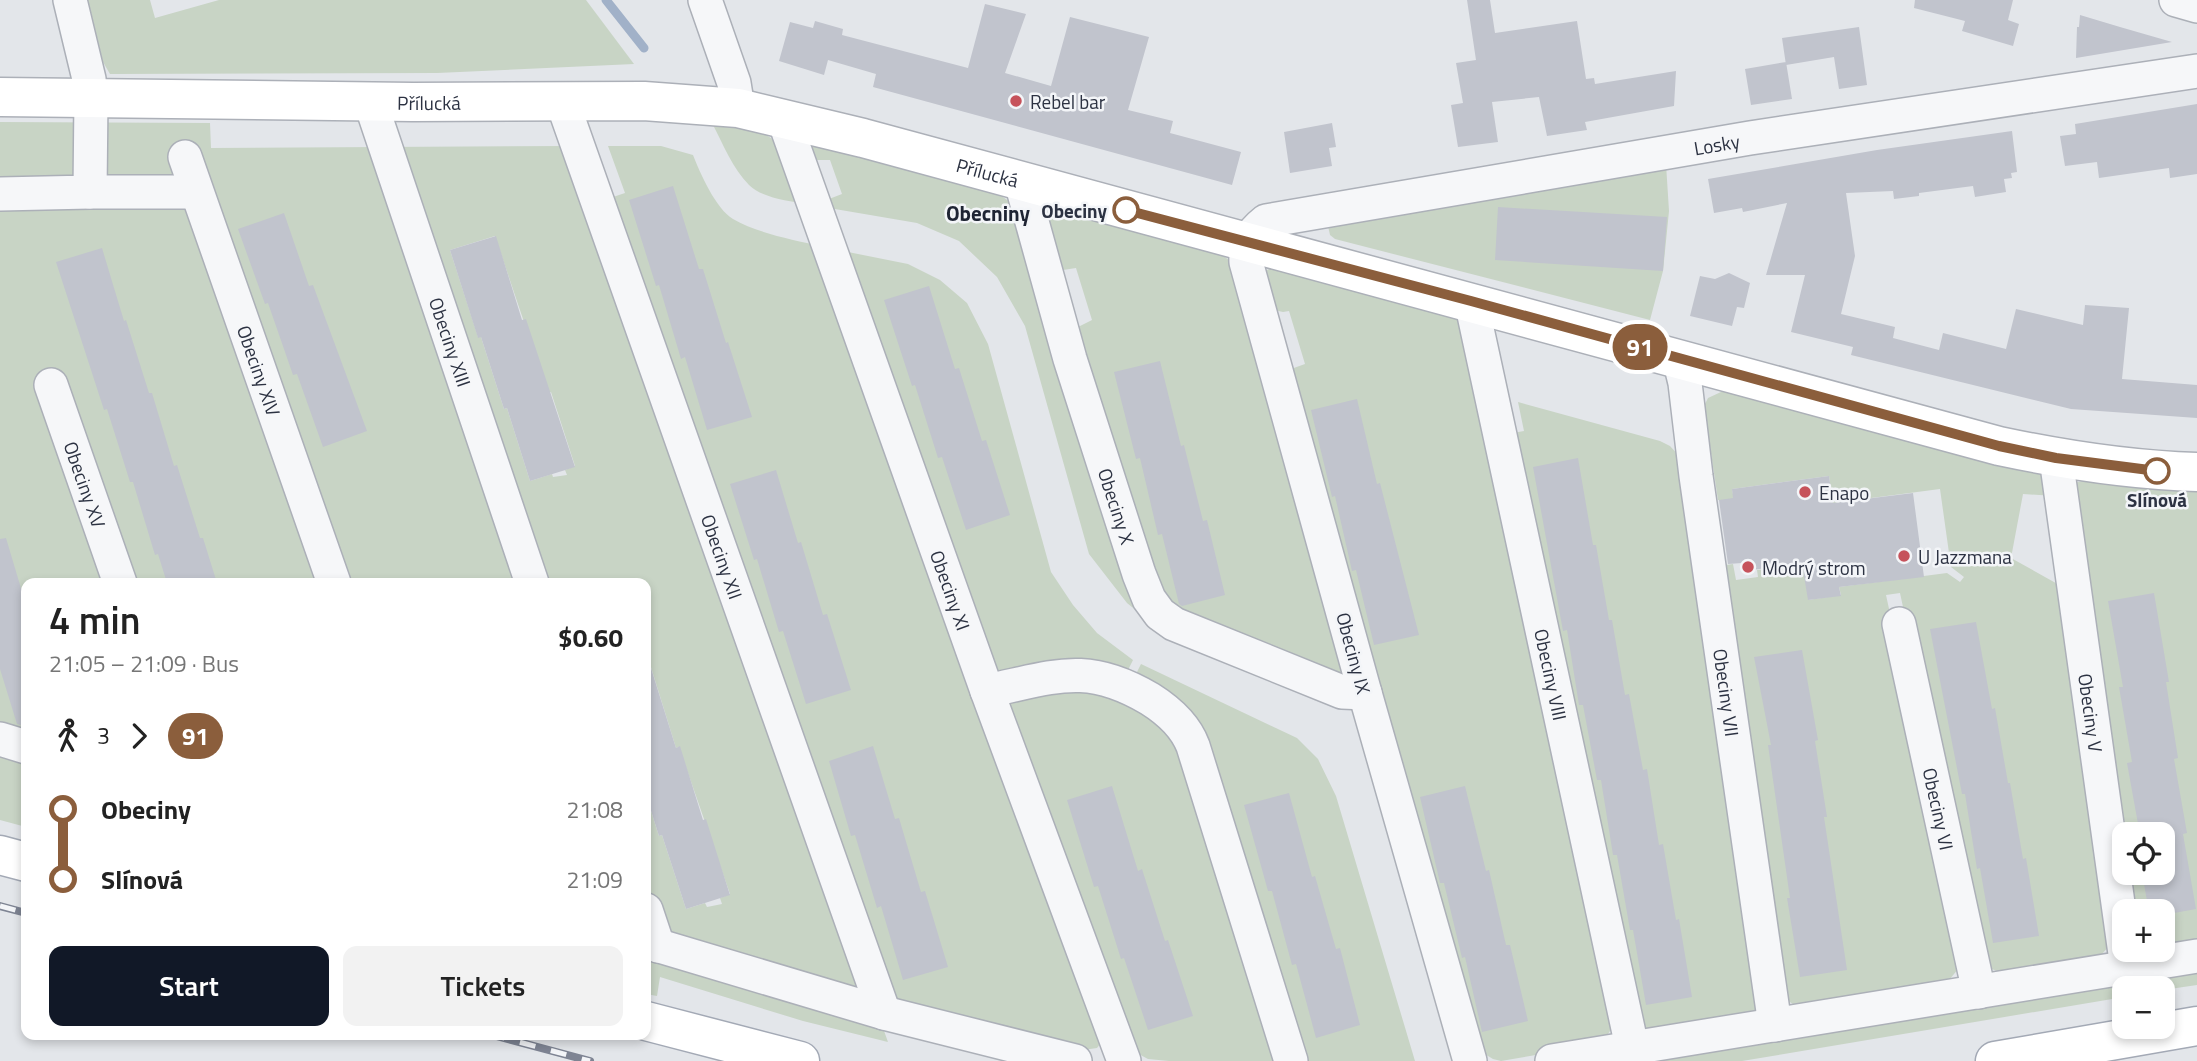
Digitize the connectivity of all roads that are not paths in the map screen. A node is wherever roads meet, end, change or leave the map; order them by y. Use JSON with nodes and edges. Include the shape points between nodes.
{"nodes":[{"id":1,"x":70,"y":0,"type":"edge"},
{"id":2,"x":705,"y":0,"type":"edge"},
{"id":3,"x":2176,"y":0,"type":"edge"},
{"id":4,"x":2197,"y":6,"type":"edge"},
{"id":5,"x":2197,"y":71,"type":"edge"},
{"id":6,"x":0,"y":97,"type":"edge"},
{"id":7,"x":92,"y":98,"type":"junction"},
{"id":8,"x":370,"y":101,"type":"junction"},
{"id":9,"x":562,"y":101,"type":"junction"},
{"id":10,"x":738,"y":108,"type":"junction"},
{"id":11,"x":783,"y":117,"type":"junction"},
{"id":12,"x":185,"y":157,"type":"dead end"},
{"id":13,"x":1021,"y":182,"type":"junction"},
{"id":14,"x":90,"y":192,"type":"junction"},
{"id":15,"x":196,"y":192,"type":"junction"},
{"id":16,"x":0,"y":194,"type":"edge"},
{"id":17,"x":1247,"y":243,"type":"junction"},
{"id":18,"x":1471,"y":301,"type":"junction"},
{"id":19,"x":1679,"y":358,"type":"junction"},
{"id":20,"x":51,"y":385,"type":"dead end"},
{"id":21,"x":2056,"y":458,"type":"junction"},
{"id":22,"x":2197,"y":472,"type":"edge"},
{"id":23,"x":118,"y":578,"type":"edge"},
{"id":24,"x":332,"y":578,"type":"edge"},
{"id":25,"x":530,"y":578,"type":"edge"},
{"id":26,"x":1899,"y":624,"type":"dead end"},
{"id":27,"x":987,"y":691,"type":"junction"},
{"id":28,"x":1365,"y":693,"type":"junction"},
{"id":29,"x":0,"y":739,"type":"edge"},
{"id":30,"x":21,"y":745,"type":"edge"},
{"id":31,"x":0,"y":855,"type":"edge"},
{"id":32,"x":21,"y":861,"type":"edge"},
{"id":33,"x":652,"y":944,"type":"edge"},
{"id":34,"x":2197,"y":956,"type":"edge"},
{"id":35,"x":2127,"y":968,"type":"junction"},
{"id":36,"x":1979,"y":992,"type":"junction"},
{"id":37,"x":884,"y":1013,"type":"junction"},
{"id":38,"x":651,"y":1022,"type":"edge"},
{"id":39,"x":1776,"y":1025,"type":"junction"},
{"id":40,"x":2197,"y":1026,"type":"edge"},
{"id":41,"x":1632,"y":1047,"type":"junction"},
{"id":42,"x":800,"y":1061,"type":"edge"},
{"id":43,"x":1074,"y":1061,"type":"edge"},
{"id":44,"x":1124,"y":1061,"type":"edge"},
{"id":45,"x":1291,"y":1061,"type":"edge"},
{"id":46,"x":1470,"y":1061,"type":"edge"},
{"id":47,"x":1552,"y":1061,"type":"edge"},
{"id":48,"x":1995,"y":1061,"type":"edge"}],
"edges":[{"from":1,"to":7,"type":"street"},
{"from":2,"to":10,"type":"street","via":[[734,82]]},
{"from":3,"to":4,"type":"street"},
{"from":5,"to":17,"type":"street","name":"Losky","via":[[1750,138],[1266,221]]},
{"from":6,"to":7,"type":"street","name":"Přílucká"},
{"from":7,"to":8,"type":"street","name":"Přílucká"},
{"from":7,"to":14,"type":"street"},
{"from":8,"to":9,"type":"street","name":"Přílucká"},
{"from":8,"to":25,"type":"street","name":"Obeciny XIII"},
{"from":9,"to":10,"type":"street","name":"Přílucká"},
{"from":9,"to":37,"type":"street","name":"Obeciny XII"},
{"from":10,"to":11,"type":"street","name":"Přílucká"},
{"from":11,"to":13,"type":"street","name":"Přílucká"},
{"from":11,"to":27,"type":"street","name":"Obeciny XI"},
{"from":12,"to":15,"type":"street","name":"Obeciny XIV"},
{"from":13,"to":17,"type":"street","name":"Přílucká"},
{"from":13,"to":28,"type":"street","name":"Obeciny X","via":[[1070,359],[1149,600],[1160,614],[1189,631],[1342,692]]},
{"from":14,"to":15,"type":"street"},
{"from":14,"to":16,"type":"street"},
{"from":15,"to":24,"type":"street","name":"Obeciny XIV"},
{"from":17,"to":18,"type":"street","name":"Přílucká"},
{"from":17,"to":28,"type":"street","name":"Obeciny IX","via":[[1246,262]]},
{"from":18,"to":19,"type":"street","name":"Přílucká"},
{"from":18,"to":41,"type":"street","name":"Obeciny VIII"},
{"from":19,"to":21,"type":"street","name":"Přílucká"},
{"from":19,"to":39,"type":"street","name":"Obeciny VII"},
{"from":20,"to":23,"type":"street","name":"Obeciny XV"},
{"from":21,"to":22,"type":"street","name":"Přílucká"},
{"from":21,"to":35,"type":"street","name":"Obeciny V"},
{"from":26,"to":36,"type":"street","name":"Obeciny VI"},
{"from":27,"to":44,"type":"street","name":"Obeciny XI"},
{"from":27,"to":45,"type":"street","via":[[1059,676],[1097,676],[1125,685],[1162,706],[1181,724],[1193,746]]},
{"from":28,"to":46,"type":"street","name":"Obeciny IX"},
{"from":29,"to":30,"type":"street"},
{"from":31,"to":32,"type":"street"},
{"from":33,"to":37,"type":"street"},
{"from":34,"to":35,"type":"street"},
{"from":35,"to":36,"type":"street"},
{"from":36,"to":39,"type":"street"},
{"from":37,"to":43,"type":"street"},
{"from":38,"to":42,"type":"street"},
{"from":39,"to":41,"type":"street"},
{"from":40,"to":48,"type":"street"},
{"from":41,"to":47,"type":"street"}]}
